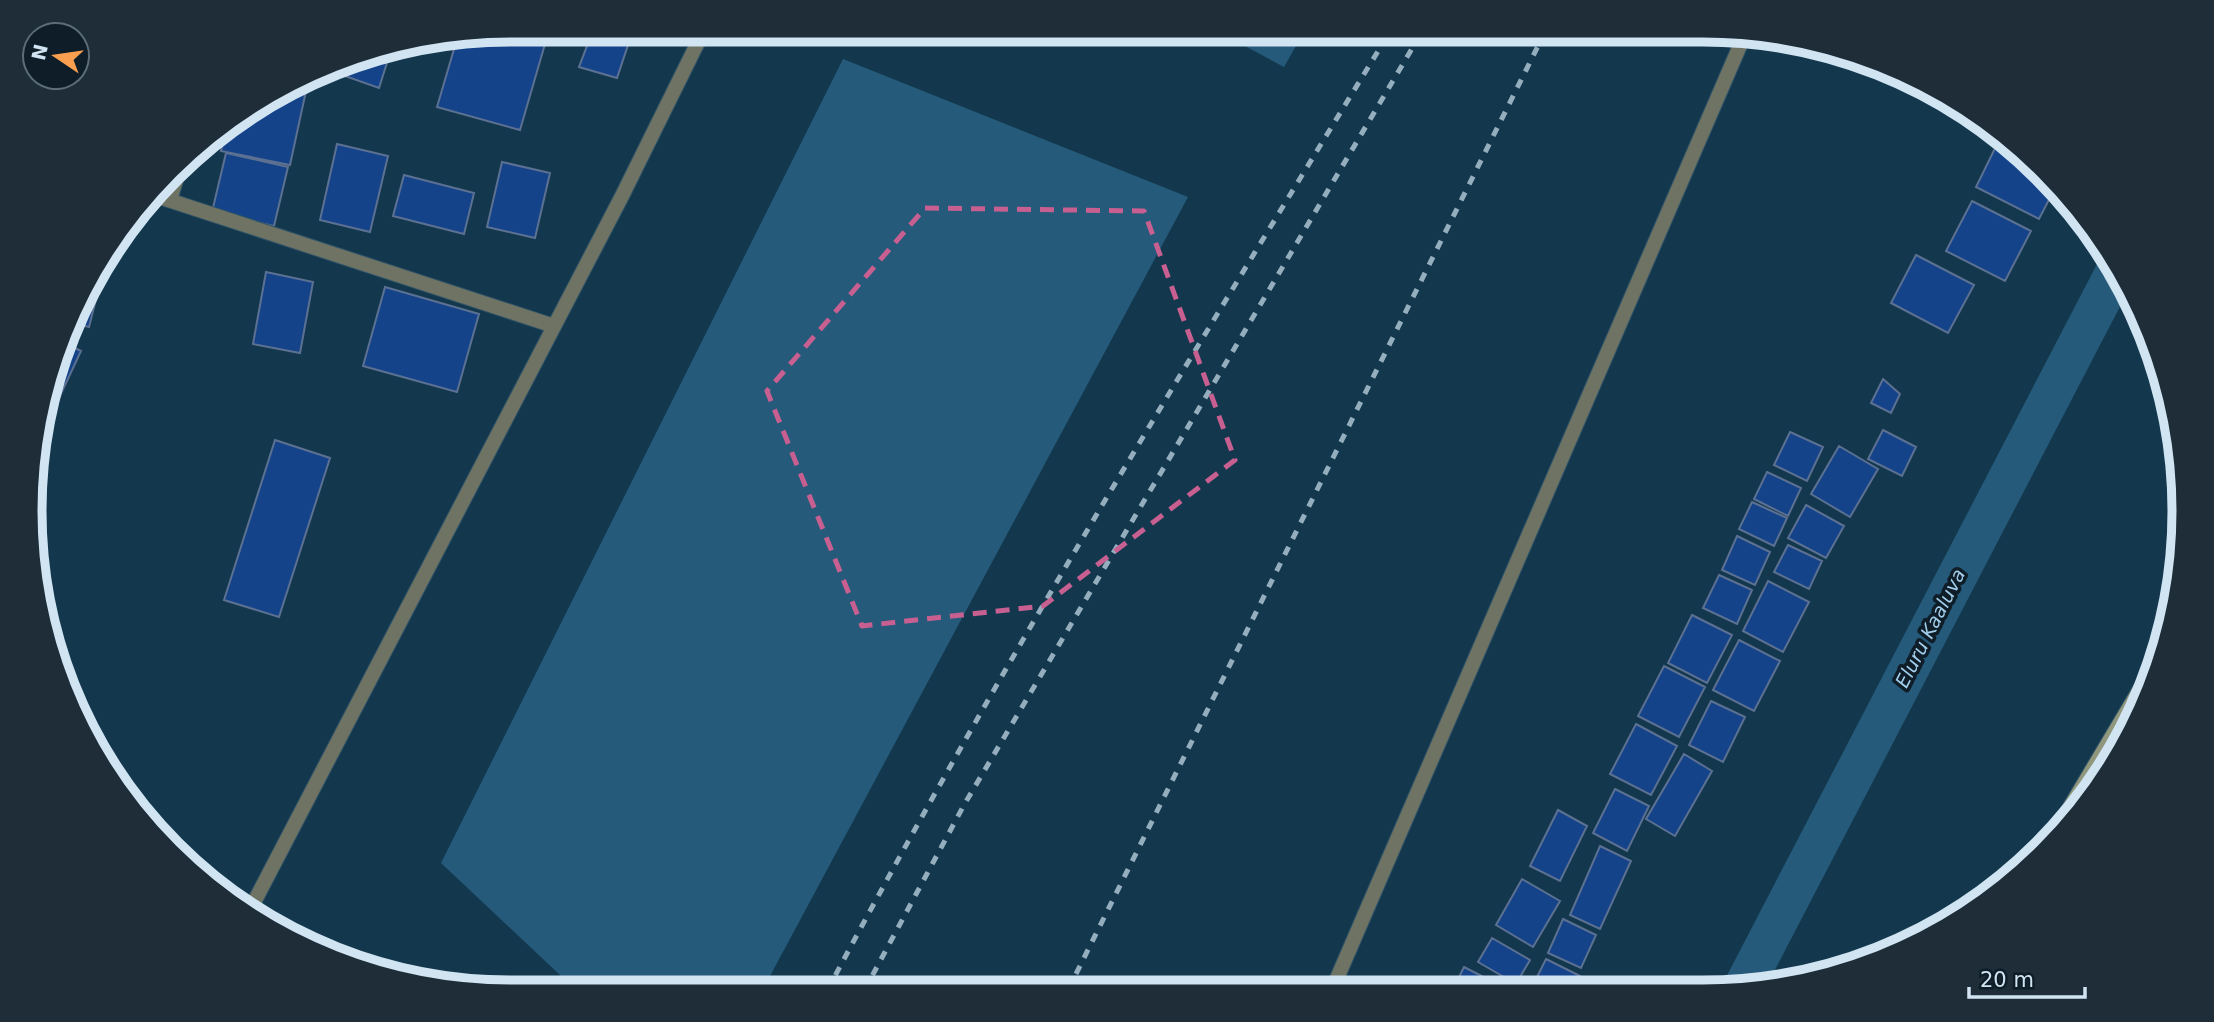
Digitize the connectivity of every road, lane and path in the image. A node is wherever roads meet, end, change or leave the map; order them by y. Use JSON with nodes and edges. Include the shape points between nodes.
{"nodes":[{"id":1,"x":698,"y":42,"type":"edge"},
{"id":2,"x":1741,"y":44,"type":"edge"},
{"id":3,"x":163,"y":198,"type":"edge"},
{"id":4,"x":554,"y":326,"type":"junction"},
{"id":5,"x":2127,"y":710,"type":"edge"},
{"id":6,"x":2079,"y":791,"type":"edge"},
{"id":7,"x":254,"y":903,"type":"edge"},
{"id":8,"x":1336,"y":980,"type":"edge"}],
"edges":[{"from":1,"to":4,"type":"street"},
{"from":2,"to":8,"type":"street"},
{"from":3,"to":4,"type":"street"},
{"from":4,"to":7,"type":"street"},
{"from":5,"to":6,"type":"main road"}]}
